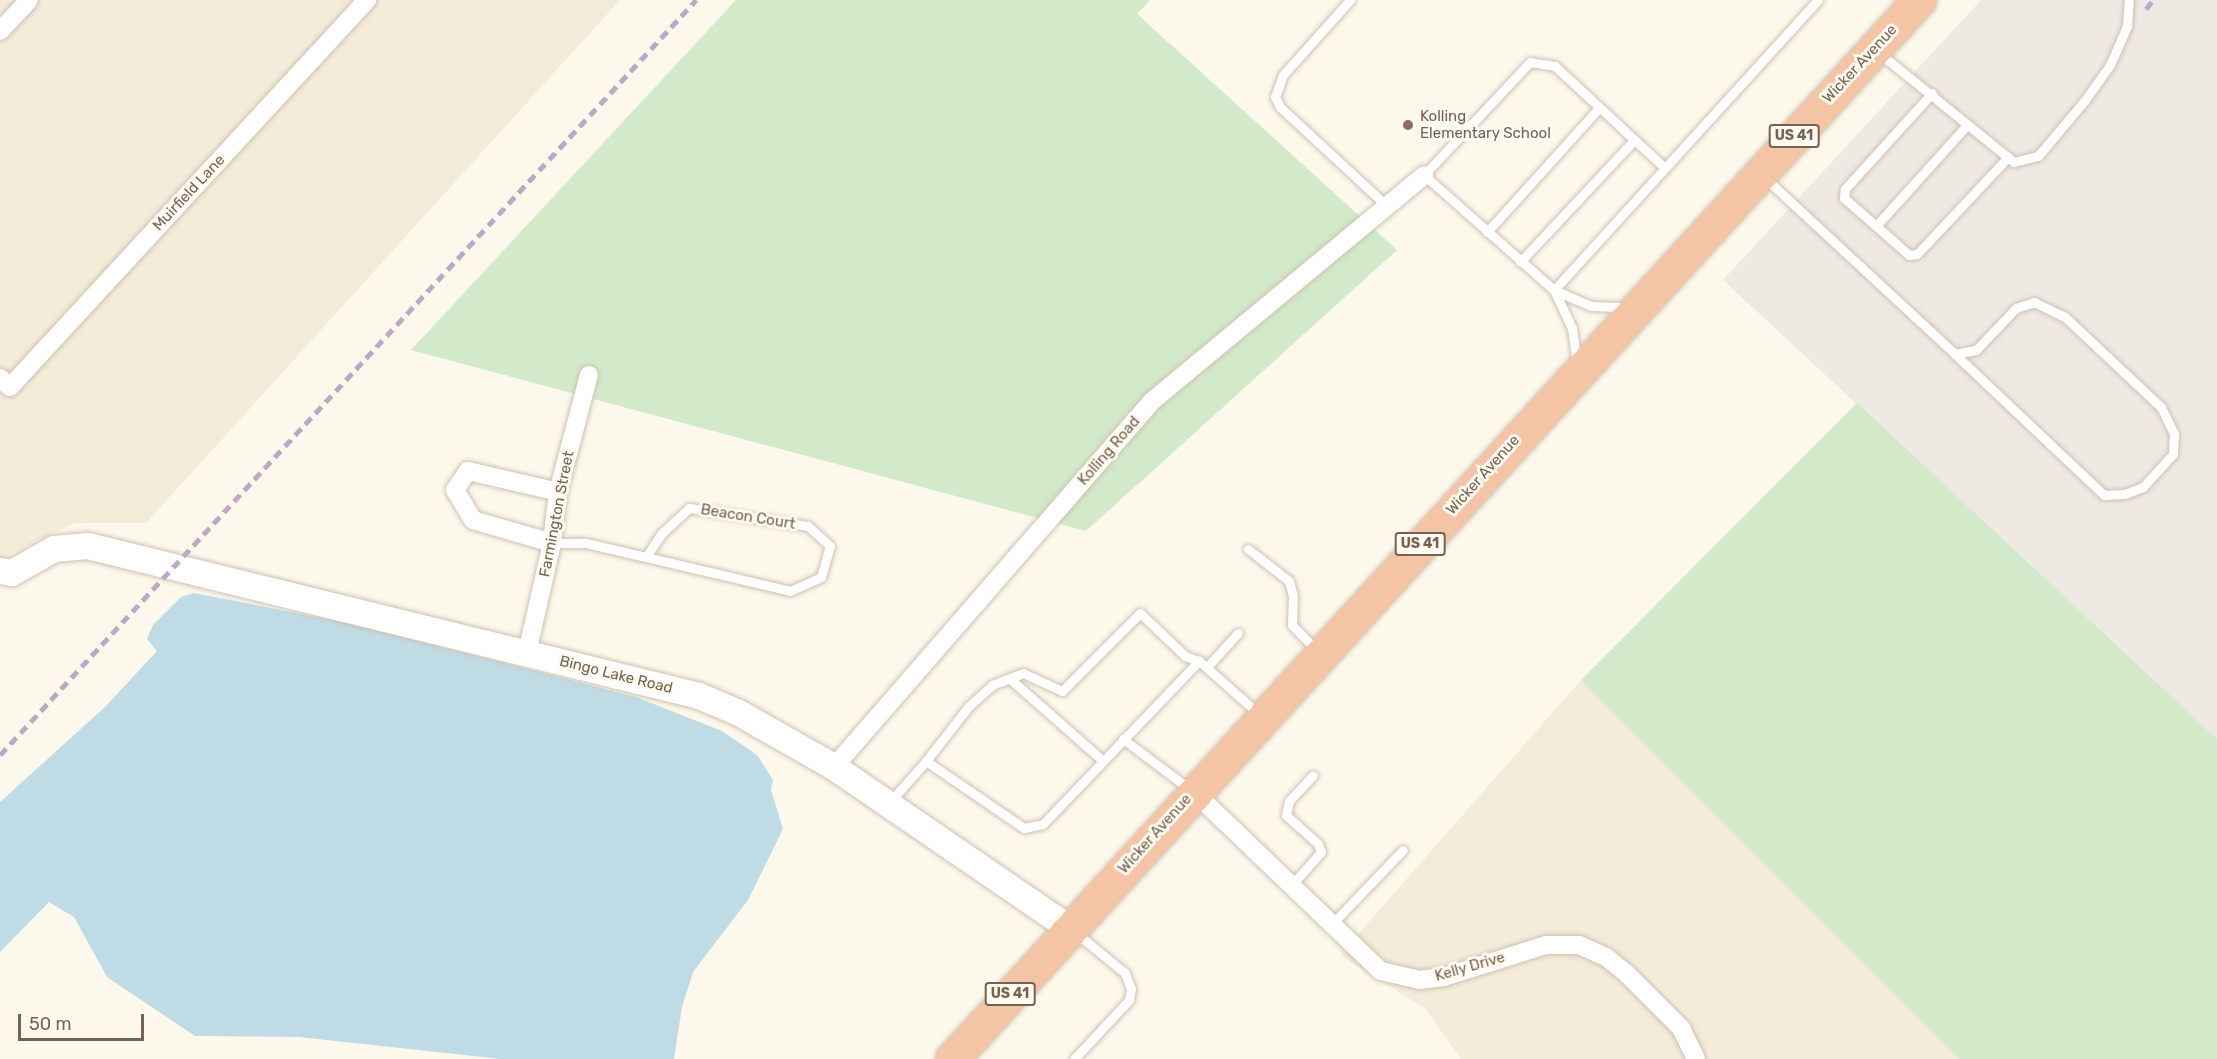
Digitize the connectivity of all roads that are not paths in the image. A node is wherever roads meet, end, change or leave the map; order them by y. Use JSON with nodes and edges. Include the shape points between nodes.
{"nodes":[{"id":1,"x":29,"y":0,"type":"edge"},
{"id":2,"x":368,"y":0,"type":"edge"},
{"id":3,"x":1350,"y":0,"type":"edge"},
{"id":4,"x":1818,"y":0,"type":"edge"},
{"id":5,"x":1919,"y":0,"type":"edge"},
{"id":6,"x":2129,"y":0,"type":"edge"},
{"id":7,"x":0,"y":31,"type":"edge"},
{"id":8,"x":1874,"y":49,"type":"junction"},
{"id":9,"x":1932,"y":93,"type":"junction"},
{"id":10,"x":1599,"y":108,"type":"junction"},
{"id":11,"x":1967,"y":125,"type":"junction"},
{"id":12,"x":1634,"y":140,"type":"junction"},
{"id":13,"x":2008,"y":158,"type":"junction"},
{"id":14,"x":1665,"y":168,"type":"junction"},
{"id":15,"x":1760,"y":173,"type":"junction"},
{"id":16,"x":1424,"y":175,"type":"junction"},
{"id":17,"x":1387,"y":206,"type":"junction"},
{"id":18,"x":1876,"y":226,"type":"junction"},
{"id":19,"x":1487,"y":232,"type":"junction"},
{"id":20,"x":1520,"y":262,"type":"junction"},
{"id":21,"x":1554,"y":290,"type":"junction"},
{"id":22,"x":1638,"y":307,"type":"junction"},
{"id":23,"x":1955,"y":354,"type":"junction"},
{"id":24,"x":1578,"y":371,"type":"junction"},
{"id":25,"x":589,"y":375,"type":"dead end"},
{"id":26,"x":5,"y":382,"type":"edge"},
{"id":27,"x":558,"y":492,"type":"junction"},
{"id":28,"x":552,"y":543,"type":"junction"},
{"id":29,"x":1248,"y":549,"type":"dead end"},
{"id":30,"x":646,"y":557,"type":"junction"},
{"id":31,"x":1,"y":576,"type":"edge"},
{"id":32,"x":1238,"y":633,"type":"dead end"},
{"id":33,"x":527,"y":653,"type":"junction"},
{"id":34,"x":1319,"y":654,"type":"junction"},
{"id":35,"x":1203,"y":664,"type":"junction"},
{"id":36,"x":1009,"y":678,"type":"junction"},
{"id":37,"x":1262,"y":716,"type":"junction"},
{"id":38,"x":1123,"y":739,"type":"junction"},
{"id":39,"x":926,"y":761,"type":"junction"},
{"id":40,"x":1102,"y":761,"type":"junction"},
{"id":41,"x":834,"y":767,"type":"junction"},
{"id":42,"x":1313,"y":775,"type":"dead end"},
{"id":43,"x":1193,"y":791,"type":"junction"},
{"id":44,"x":889,"y":803,"type":"junction"},
{"id":45,"x":1403,"y":849,"type":"dead end"},
{"id":46,"x":1290,"y":887,"type":"junction"},
{"id":47,"x":1330,"y":926,"type":"junction"},
{"id":48,"x":1069,"y":928,"type":"junction"},
{"id":49,"x":952,"y":1059,"type":"edge"},
{"id":50,"x":1074,"y":1059,"type":"edge"},
{"id":51,"x":1696,"y":1059,"type":"edge"}],
"edges":[{"from":1,"to":7,"type":"street"},
{"from":2,"to":26,"type":"street","name":"Muirfield Lane"},
{"from":3,"to":17,"type":"lane","via":[[1283,75],[1275,97],[1280,107]]},
{"from":4,"to":14,"type":"lane"},
{"from":5,"to":8,"type":"highway","name":"Wicker Avenue","number":"US 41"},
{"from":6,"to":13,"type":"lane","via":[[2127,26],[2110,66],[2085,100],[2038,156],[2014,162]]},
{"from":8,"to":9,"type":"lane"},
{"from":8,"to":15,"type":"highway","name":"Wicker Avenue","number":"US 41"},
{"from":9,"to":11,"type":"lane"},
{"from":9,"to":18,"type":"lane","via":[[1845,189],[1844,198]]},
{"from":10,"to":12,"type":"lane"},
{"from":10,"to":16,"type":"lane","via":[[1555,66],[1530,62]]},
{"from":10,"to":19,"type":"lane"},
{"from":11,"to":13,"type":"lane"},
{"from":11,"to":18,"type":"lane"},
{"from":12,"to":14,"type":"lane"},
{"from":12,"to":20,"type":"lane"},
{"from":13,"to":18,"type":"lane","via":[[1917,254],[1909,255]]},
{"from":14,"to":21,"type":"lane"},
{"from":15,"to":22,"type":"highway","name":"Wicker Avenue","number":"US 41"},
{"from":15,"to":23,"type":"lane"},
{"from":16,"to":17,"type":"street","name":"Kolling Road"},
{"from":16,"to":19,"type":"lane"},
{"from":17,"to":41,"type":"street","name":"Kolling Road","via":[[1151,402]]},
{"from":19,"to":20,"type":"lane"},
{"from":20,"to":21,"type":"lane"},
{"from":21,"to":22,"type":"lane","via":[[1591,306]]},
{"from":21,"to":24,"type":"lane","via":[[1572,328]]},
{"from":22,"to":24,"type":"highway","name":"Wicker Avenue","number":"US 41"},
{"from":23,"to":23,"type":"lane","via":[[2104,495],[2125,494],[2143,487],[2173,454],[2174,434],[2162,407],[2049,308],[2034,303],[2016,308],[1976,350]]},
{"from":24,"to":34,"type":"highway","name":"Wicker Avenue","number":"US 41"},
{"from":25,"to":27,"type":"street","name":"Farmington Street"},
{"from":27,"to":28,"type":"street","name":"Farmington Street"},
{"from":27,"to":28,"type":"street","name":"Beacon Court","via":[[468,471],[455,490],[474,520]]},
{"from":28,"to":30,"type":"lane","name":"Beacon Court","via":[[586,543]]},
{"from":28,"to":33,"type":"street","name":"Farmington Street"},
{"from":29,"to":34,"type":"lane","via":[[1289,581],[1292,625]]},
{"from":30,"to":30,"type":"lane","name":"Beacon Court","via":[[790,591],[821,577],[830,546],[808,526],[689,508],[661,534]]},
{"from":31,"to":33,"type":"street","name":"Bingo Lake Road","via":[[54,549],[88,546]]},
{"from":32,"to":35,"type":"lane"},
{"from":33,"to":41,"type":"street","name":"Bingo Lake Road","via":[[699,696],[739,713]]},
{"from":34,"to":37,"type":"highway","name":"Wicker Avenue","number":"US 41"},
{"from":35,"to":36,"type":"lane","via":[[1185,656],[1140,613],[1062,691],[1023,672]]},
{"from":35,"to":37,"type":"lane"},
{"from":35,"to":38,"type":"lane"},
{"from":36,"to":39,"type":"lane","via":[[992,685],[969,706]]},
{"from":36,"to":40,"type":"lane"},
{"from":37,"to":43,"type":"highway","name":"Wicker Avenue","number":"US 41"},
{"from":38,"to":40,"type":"lane"},
{"from":38,"to":43,"type":"lane"},
{"from":39,"to":40,"type":"lane","via":[[1024,828],[1043,824]]},
{"from":39,"to":44,"type":"lane"},
{"from":41,"to":44,"type":"street","name":"Bingo Lake Road"},
{"from":42,"to":46,"type":"lane","via":[[1289,801],[1286,815],[1318,844],[1321,852]]},
{"from":43,"to":46,"type":"street","name":"Kelly Drive"},
{"from":43,"to":48,"type":"highway","name":"Wicker Avenue","number":"US 41"},
{"from":44,"to":48,"type":"street","name":"Bingo Lake Road"},
{"from":45,"to":47,"type":"lane"},
{"from":46,"to":47,"type":"street","name":"Kelly Drive"},
{"from":47,"to":51,"type":"street","name":"Kelly Drive","via":[[1381,971],[1419,980],[1444,977],[1546,945],[1578,945],[1606,957],[1628,975],[1681,1028]]},
{"from":48,"to":49,"type":"highway","name":"Wicker Avenue","number":"US 41"},
{"from":48,"to":50,"type":"lane","via":[[1125,973],[1131,989],[1129,1000]]}]}
